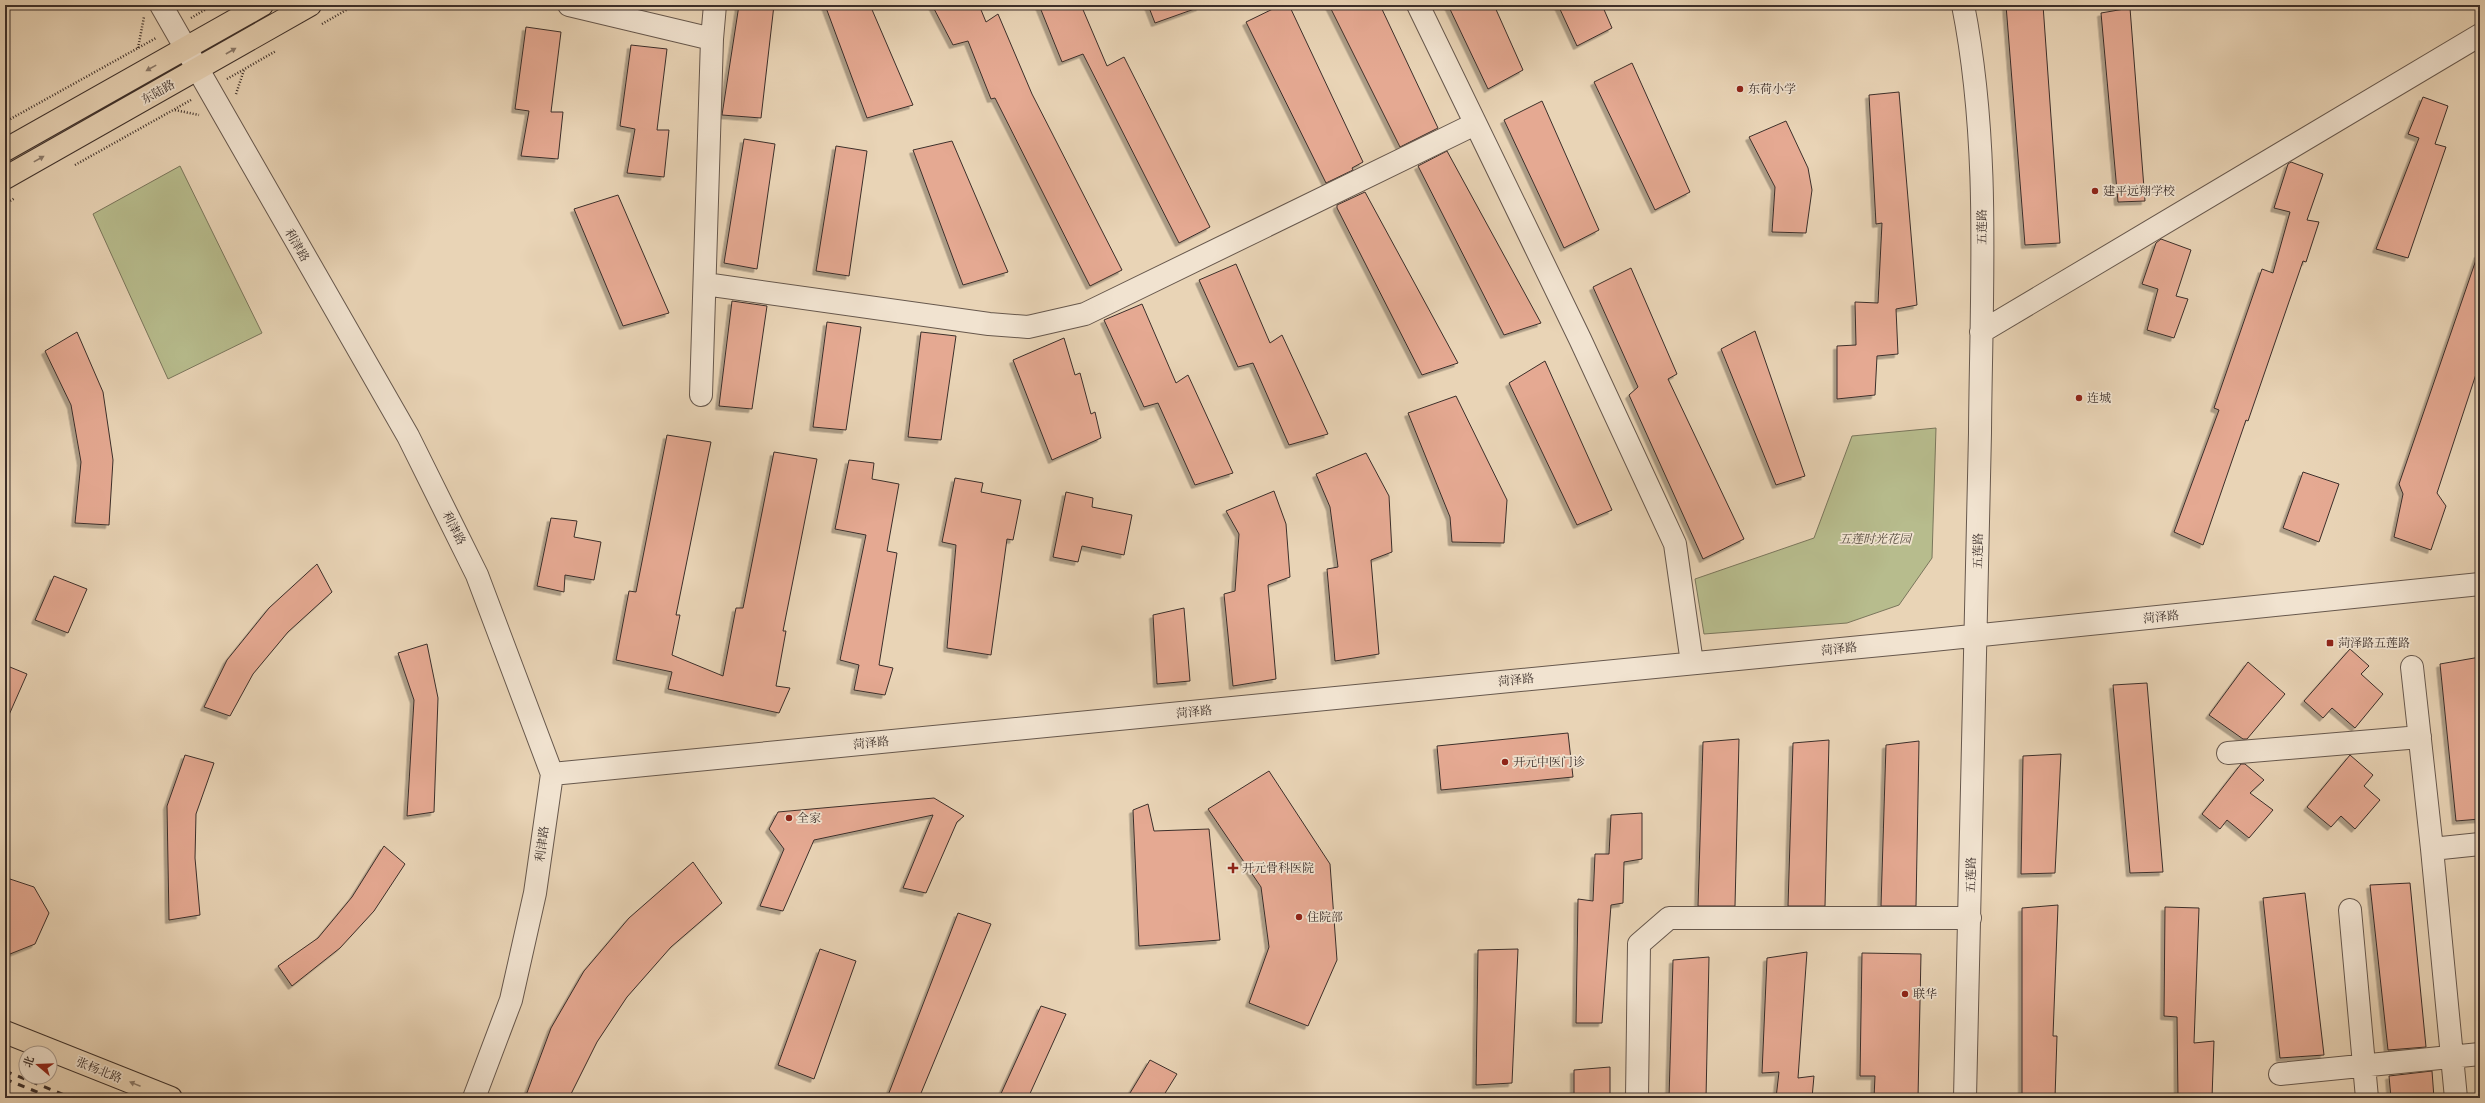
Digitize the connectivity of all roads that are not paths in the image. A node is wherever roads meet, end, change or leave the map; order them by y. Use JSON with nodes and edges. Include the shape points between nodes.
{"nodes":[{"id":1,"x":262,"y":5,"type":"edge"},
{"id":2,"x":310,"y":5,"type":"edge"},
{"id":3,"x":569,"y":5,"type":"edge"},
{"id":4,"x":715,"y":5,"type":"edge"},
{"id":5,"x":1418,"y":5,"type":"edge"},
{"id":6,"x":1963,"y":5,"type":"edge"},
{"id":7,"x":153,"y":9,"type":"edge"},
{"id":8,"x":2480,"y":35,"type":"edge"},
{"id":9,"x":712,"y":39,"type":"junction"},
{"id":10,"x":185,"y":49,"type":"junction"},
{"id":11,"x":197,"y":70,"type":"junction"},
{"id":12,"x":1475,"y":124,"type":"junction"},
{"id":13,"x":5,"y":150,"type":"edge"},
{"id":14,"x":5,"y":178,"type":"edge"},
{"id":15,"x":705,"y":284,"type":"junction"},
{"id":16,"x":1981,"y":332,"type":"junction"},
{"id":17,"x":701,"y":395,"type":"dead end"},
{"id":18,"x":2480,"y":584,"type":"edge"},
{"id":19,"x":1977,"y":636,"type":"junction"},
{"id":20,"x":1692,"y":663,"type":"junction"},
{"id":21,"x":2412,"y":667,"type":"dead end"},
{"id":22,"x":2420,"y":737,"type":"junction"},
{"id":23,"x":2228,"y":753,"type":"dead end"},
{"id":24,"x":552,"y":774,"type":"junction"},
{"id":25,"x":2480,"y":844,"type":"edge"},
{"id":26,"x":2432,"y":849,"type":"junction"},
{"id":27,"x":2350,"y":910,"type":"dead end"},
{"id":28,"x":1970,"y":918,"type":"junction"},
{"id":29,"x":5,"y":1032,"type":"edge"},
{"id":30,"x":2480,"y":1054,"type":"edge"},
{"id":31,"x":2452,"y":1056,"type":"junction"},
{"id":32,"x":2364,"y":1066,"type":"junction"},
{"id":33,"x":2280,"y":1074,"type":"dead end"},
{"id":34,"x":171,"y":1098,"type":"edge"},
{"id":35,"x":474,"y":1098,"type":"edge"},
{"id":36,"x":1637,"y":1098,"type":"edge"},
{"id":37,"x":1965,"y":1098,"type":"edge"},
{"id":38,"x":2367,"y":1098,"type":"edge"},
{"id":39,"x":2456,"y":1098,"type":"edge"}],
"edges":[{"from":1,"to":10,"type":"main road","name":"东陆路"},
{"from":11,"to":2,"type":"main road","name":"东陆路","one_way":true},
{"from":3,"to":9,"type":"street"},
{"from":4,"to":9,"type":"street"},
{"from":5,"to":12,"type":"street"},
{"from":6,"to":16,"type":"street","name":"五莲路","via":[[1972,48],[1981,138]]},
{"from":7,"to":10,"type":"street","name":"利津路","via":[[174,28]]},
{"from":8,"to":16,"type":"street"},
{"from":9,"to":15,"type":"street"},
{"from":10,"to":11,"type":"street","name":"利津路"},
{"from":10,"to":13,"type":"main road","name":"东陆路","one_way":true},
{"from":14,"to":11,"type":"main road","name":"东陆路","one_way":true},
{"from":11,"to":24,"type":"street","name":"利津路","via":[[418,457],[477,575]]},
{"from":12,"to":15,"type":"street","via":[[1085,314],[1028,327],[989,324]]},
{"from":12,"to":20,"type":"street","via":[[1580,339],[1675,544]]},
{"from":15,"to":17,"type":"street"},
{"from":16,"to":19,"type":"street","name":"五莲路"},
{"from":18,"to":19,"type":"street","name":"菏泽路"},
{"from":19,"to":20,"type":"street","name":"菏泽路"},
{"from":19,"to":28,"type":"street","name":"五莲路"},
{"from":20,"to":24,"type":"street","name":"菏泽路"},
{"from":21,"to":22,"type":"street"},
{"from":22,"to":23,"type":"street"},
{"from":22,"to":26,"type":"street"},
{"from":24,"to":35,"type":"street","name":"利津路","via":[[535,893],[511,1000]]},
{"from":25,"to":26,"type":"street"},
{"from":26,"to":31,"type":"street"},
{"from":27,"to":32,"type":"street"},
{"from":28,"to":36,"type":"street","via":[[1669,918],[1639,944]]},
{"from":28,"to":37,"type":"street","name":"五莲路"},
{"from":34,"to":29,"type":"main road","name":"张杨北路","one_way":true},
{"from":30,"to":31,"type":"street"},
{"from":31,"to":32,"type":"street"},
{"from":31,"to":39,"type":"street"},
{"from":32,"to":33,"type":"street"},
{"from":32,"to":38,"type":"street"}]}
